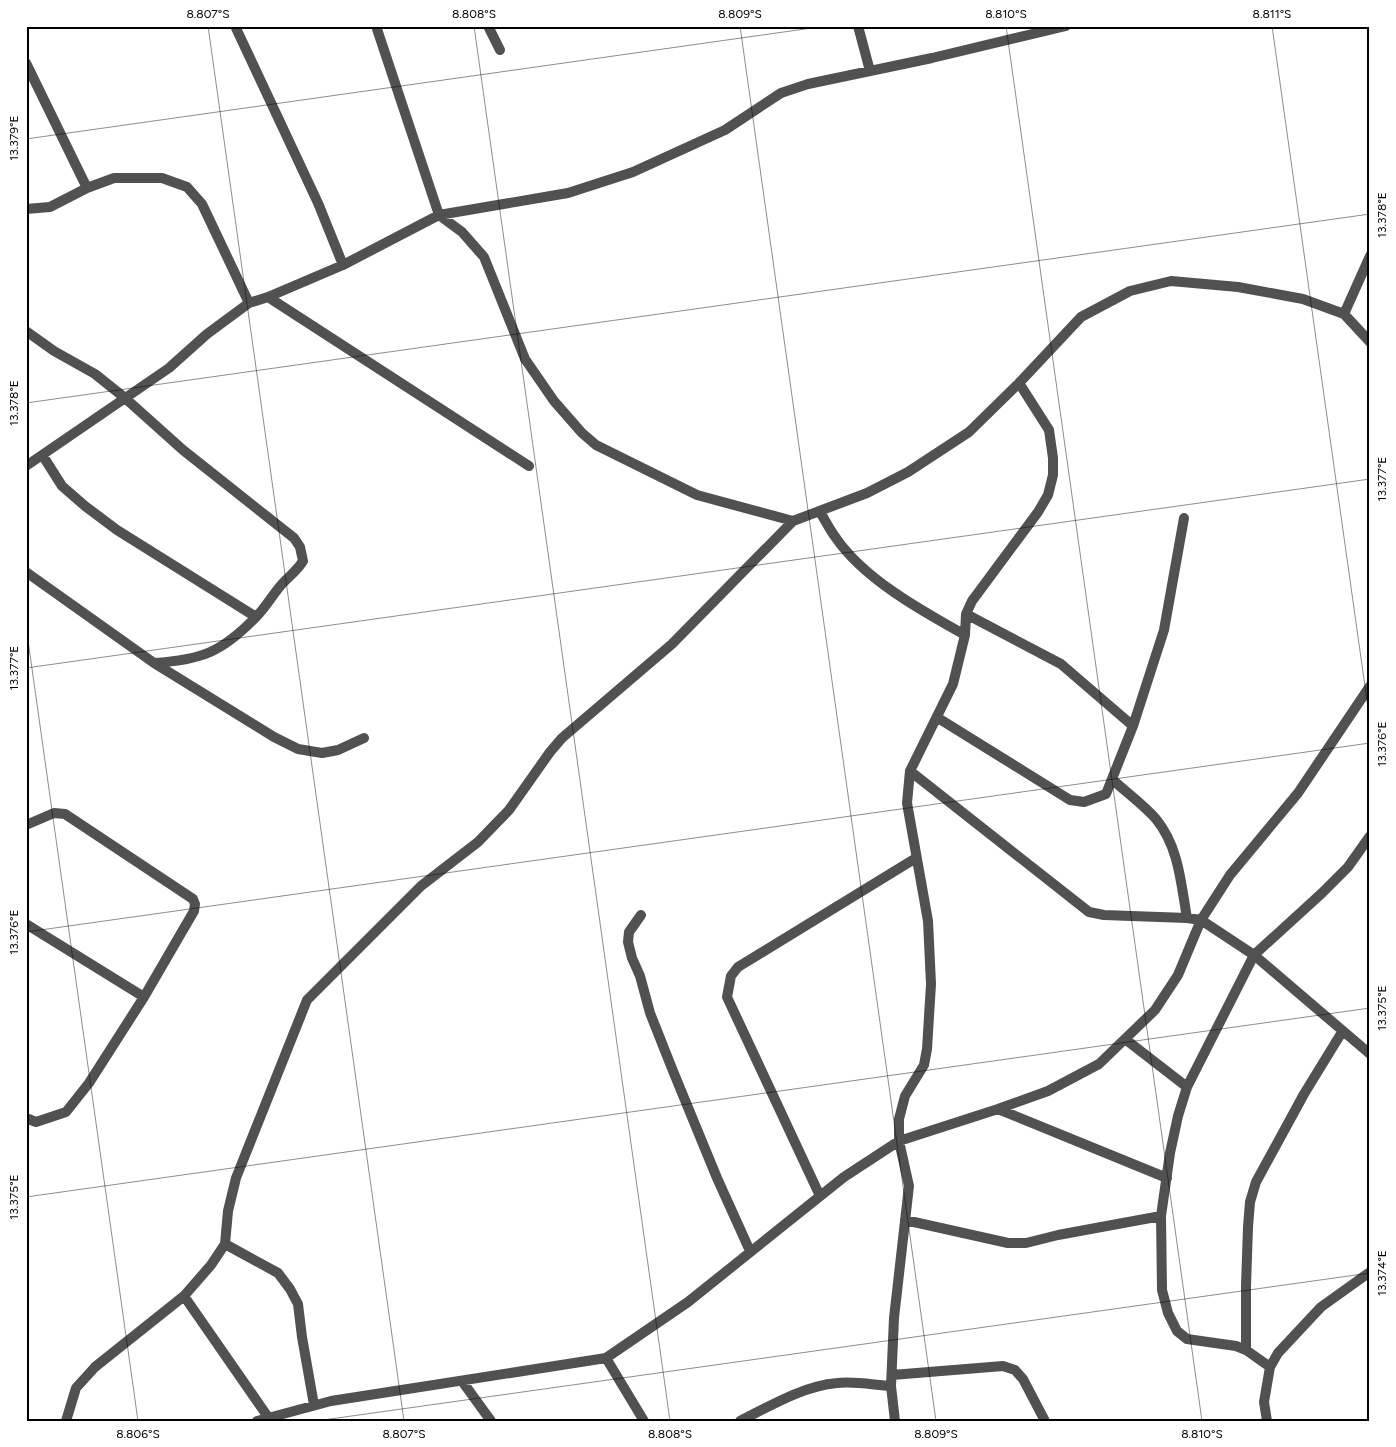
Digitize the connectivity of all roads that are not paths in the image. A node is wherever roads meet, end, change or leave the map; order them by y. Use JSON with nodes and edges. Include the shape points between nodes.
{"nodes":[{"id":1,"x":235,"y":26,"type":"edge"},
{"id":2,"x":376,"y":26,"type":"edge"},
{"id":3,"x":488,"y":26,"type":"edge"},
{"id":4,"x":858,"y":26,"type":"edge"},
{"id":5,"x":1066,"y":26,"type":"edge"},
{"id":6,"x":500,"y":50,"type":"dead end"},
{"id":7,"x":26,"y":62,"type":"edge"},
{"id":8,"x":870,"y":71,"type":"junction"},
{"id":9,"x":87,"y":188,"type":"junction"},
{"id":10,"x":26,"y":209,"type":"edge"},
{"id":11,"x":439,"y":215,"type":"junction"},
{"id":12,"x":1370,"y":256,"type":"edge"},
{"id":13,"x":342,"y":264,"type":"junction"},
{"id":14,"x":268,"y":297,"type":"junction"},
{"id":15,"x":249,"y":303,"type":"junction"},
{"id":16,"x":1344,"y":314,"type":"junction"},
{"id":17,"x":26,"y":331,"type":"edge"},
{"id":18,"x":1370,"y":342,"type":"edge"},
{"id":19,"x":1019,"y":383,"type":"junction"},
{"id":20,"x":125,"y":398,"type":"junction"},
{"id":21,"x":43,"y":456,"type":"junction"},
{"id":22,"x":26,"y":466,"type":"edge"},
{"id":23,"x":529,"y":466,"type":"dead end"},
{"id":24,"x":820,"y":512,"type":"junction"},
{"id":25,"x":1184,"y":518,"type":"dead end"},
{"id":26,"x":793,"y":521,"type":"junction"},
{"id":27,"x":26,"y":572,"type":"edge"},
{"id":28,"x":966,"y":614,"type":"junction"},
{"id":29,"x":256,"y":617,"type":"junction"},
{"id":30,"x":965,"y":635,"type":"junction"},
{"id":31,"x":154,"y":663,"type":"junction"},
{"id":32,"x":1370,"y":686,"type":"edge"},
{"id":33,"x":938,"y":718,"type":"junction"},
{"id":34,"x":1133,"y":726,"type":"junction"},
{"id":35,"x":364,"y":738,"type":"dead end"},
{"id":36,"x":910,"y":770,"type":"junction"},
{"id":37,"x":1113,"y":780,"type":"junction"},
{"id":38,"x":26,"y":825,"type":"edge"},
{"id":39,"x":1370,"y":836,"type":"edge"},
{"id":40,"x":916,"y":858,"type":"junction"},
{"id":41,"x":641,"y":916,"type":"dead end"},
{"id":42,"x":1187,"y":918,"type":"junction"},
{"id":43,"x":1201,"y":920,"type":"junction"},
{"id":44,"x":26,"y":924,"type":"edge"},
{"id":45,"x":1254,"y":956,"type":"junction"},
{"id":46,"x":144,"y":997,"type":"junction"},
{"id":47,"x":1342,"y":1032,"type":"junction"},
{"id":48,"x":1125,"y":1039,"type":"junction"},
{"id":49,"x":1370,"y":1054,"type":"edge"},
{"id":50,"x":1187,"y":1087,"type":"junction"},
{"id":51,"x":998,"y":1109,"type":"junction"},
{"id":52,"x":26,"y":1118,"type":"edge"},
{"id":53,"x":899,"y":1141,"type":"junction"},
{"id":54,"x":1166,"y":1178,"type":"junction"},
{"id":55,"x":820,"y":1196,"type":"junction"},
{"id":56,"x":1161,"y":1216,"type":"junction"},
{"id":57,"x":905,"y":1220,"type":"junction"},
{"id":58,"x":225,"y":1244,"type":"junction"},
{"id":59,"x":750,"y":1251,"type":"junction"},
{"id":60,"x":1370,"y":1272,"type":"edge"},
{"id":61,"x":184,"y":1296,"type":"junction"},
{"id":62,"x":1246,"y":1350,"type":"junction"},
{"id":63,"x":606,"y":1358,"type":"junction"},
{"id":64,"x":1270,"y":1367,"type":"junction"},
{"id":65,"x":892,"y":1375,"type":"junction"},
{"id":66,"x":462,"y":1381,"type":"junction"},
{"id":67,"x":892,"y":1386,"type":"junction"},
{"id":68,"x":314,"y":1406,"type":"junction"},
{"id":69,"x":268,"y":1419,"type":"edge"},
{"id":70,"x":66,"y":1421,"type":"edge"},
{"id":71,"x":257,"y":1421,"type":"edge"},
{"id":72,"x":490,"y":1421,"type":"edge"},
{"id":73,"x":644,"y":1421,"type":"edge"},
{"id":74,"x":740,"y":1421,"type":"edge"},
{"id":75,"x":896,"y":1421,"type":"edge"},
{"id":76,"x":1045,"y":1421,"type":"edge"},
{"id":77,"x":1267,"y":1421,"type":"edge"}],
"edges":[{"from":1,"to":13,"type":"street","via":[[318,203]]},
{"from":2,"to":11,"type":"street"},
{"from":3,"to":6,"type":"street"},
{"from":4,"to":8,"type":"street"},
{"from":5,"to":8,"type":"street"},
{"from":7,"to":9,"type":"street"},
{"from":8,"to":11,"type":"street","via":[[782,92],[725,130],[633,172],[568,193]]},
{"from":9,"to":10,"type":"street","via":[[50,207]]},
{"from":9,"to":15,"type":"street","via":[[114,178],[136,177],[162,178],[187,187],[202,204]]},
{"from":11,"to":13,"type":"street"},
{"from":11,"to":26,"type":"street","via":[[462,232],[484,257],[525,359],[554,401],[582,433],[596,445],[697,495]]},
{"from":12,"to":16,"type":"street"},
{"from":13,"to":14,"type":"street"},
{"from":14,"to":15,"type":"street"},
{"from":14,"to":23,"type":"street"},
{"from":15,"to":20,"type":"street","via":[[169,368]]},
{"from":16,"to":18,"type":"street"},
{"from":16,"to":19,"type":"street","via":[[1303,299],[1238,287],[1171,281],[1130,291],[1081,317]]},
{"from":17,"to":20,"type":"street","via":[[95,374]]},
{"from":19,"to":24,"type":"street","via":[[969,432],[941,451],[873,490]]},
{"from":19,"to":28,"type":"street","via":[[1049,430],[1052,475],[1048,494],[981,587]]},
{"from":20,"to":21,"type":"street"},
{"from":20,"to":29,"type":"street","via":[[183,450],[294,538],[300,547],[302,561],[297,571],[282,584]]},
{"from":21,"to":22,"type":"street"},
{"from":21,"to":29,"type":"street","via":[[62,486],[110,525]]},
{"from":24,"to":26,"type":"street"},
{"from":24,"to":30,"type":"street","via":[[836,539],[855,560],[909,603]]},
{"from":25,"to":34,"type":"street","via":[[1164,630]]},
{"from":26,"to":58,"type":"street","via":[[672,644],[562,738],[509,810],[478,842],[421,886],[307,1000],[236,1178]]},
{"from":27,"to":31,"type":"street"},
{"from":28,"to":30,"type":"street"},
{"from":28,"to":34,"type":"street","via":[[1061,664]]},
{"from":29,"to":31,"type":"street","via":[[222,647],[208,654]]},
{"from":30,"to":33,"type":"street","via":[[953,684]]},
{"from":31,"to":35,"type":"street","via":[[298,749],[322,753],[338,750]]},
{"from":32,"to":43,"type":"street","via":[[1298,793],[1230,875]]},
{"from":33,"to":36,"type":"street"},
{"from":33,"to":37,"type":"street","via":[[1070,800],[1084,802],[1096,799],[1106,794]]},
{"from":34,"to":37,"type":"street"},
{"from":36,"to":40,"type":"street","via":[[906,803]]},
{"from":36,"to":42,"type":"street","via":[[1089,912]]},
{"from":37,"to":42,"type":"street","via":[[1155,819],[1168,837],[1175,852]]},
{"from":38,"to":46,"type":"street","via":[[54,813],[65,814],[193,899],[194,911]]},
{"from":39,"to":45,"type":"street","via":[[1348,867]]},
{"from":40,"to":53,"type":"street","via":[[928,921],[931,984],[924,1065],[905,1096],[899,1119]]},
{"from":40,"to":55,"type":"street","via":[[738,967],[731,976],[727,996]]},
{"from":41,"to":59,"type":"street","via":[[629,932],[632,958],[673,1071]]},
{"from":42,"to":43,"type":"street"},
{"from":43,"to":45,"type":"street"},
{"from":43,"to":48,"type":"street","via":[[1178,975],[1155,1010]]},
{"from":44,"to":46,"type":"street"},
{"from":45,"to":47,"type":"street"},
{"from":45,"to":50,"type":"street"},
{"from":46,"to":52,"type":"street","via":[[89,1083],[66,1112],[36,1122]]},
{"from":47,"to":49,"type":"street"},
{"from":47,"to":62,"type":"street","via":[[1256,1182],[1248,1227]]},
{"from":48,"to":50,"type":"street"},
{"from":48,"to":51,"type":"street","via":[[1099,1064],[1048,1091]]},
{"from":50,"to":54,"type":"street"},
{"from":51,"to":53,"type":"street"},
{"from":51,"to":54,"type":"street"},
{"from":53,"to":55,"type":"street"},
{"from":53,"to":57,"type":"street","via":[[909,1186]]},
{"from":54,"to":56,"type":"street"},
{"from":55,"to":59,"type":"street"},
{"from":56,"to":57,"type":"street","via":[[1026,1243],[1008,1243]]},
{"from":56,"to":62,"type":"street","via":[[1162,1290],[1177,1331],[1187,1338]]},
{"from":57,"to":65,"type":"street","via":[[894,1318]]},
{"from":58,"to":61,"type":"street"},
{"from":58,"to":68,"type":"street","via":[[278,1273],[290,1289],[298,1304]]},
{"from":59,"to":63,"type":"street","via":[[688,1302]]},
{"from":60,"to":64,"type":"street","via":[[1321,1307],[1278,1353]]},
{"from":61,"to":69,"type":"street"},
{"from":61,"to":70,"type":"street","via":[[95,1367],[76,1388]]},
{"from":62,"to":64,"type":"street"},
{"from":63,"to":66,"type":"street"},
{"from":63,"to":73,"type":"street"},
{"from":64,"to":77,"type":"street","via":[[1264,1402]]},
{"from":65,"to":67,"type":"street"},
{"from":65,"to":76,"type":"street","via":[[1003,1366],[1015,1370],[1023,1379]]},
{"from":66,"to":68,"type":"street"},
{"from":66,"to":72,"type":"street"},
{"from":67,"to":74,"type":"street","via":[[838,1383],[817,1386]]},
{"from":67,"to":75,"type":"street"},
{"from":68,"to":69,"type":"street"},
{"from":69,"to":71,"type":"street"}]}
